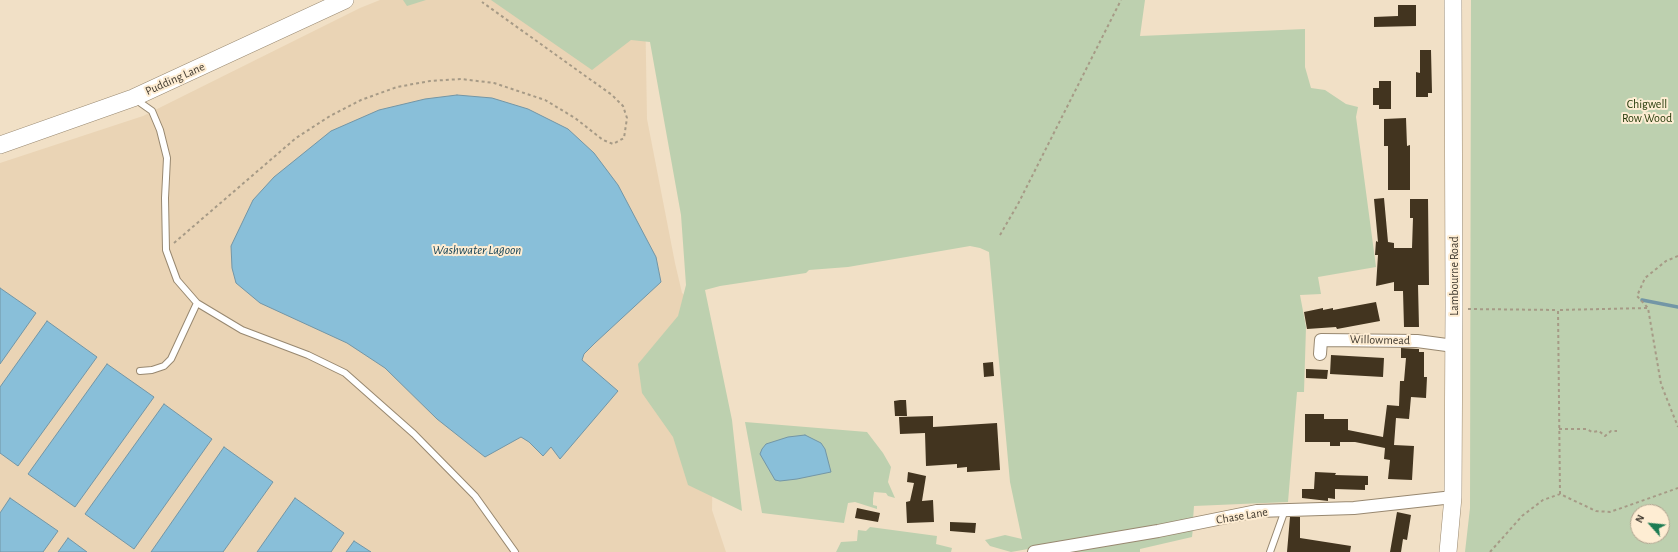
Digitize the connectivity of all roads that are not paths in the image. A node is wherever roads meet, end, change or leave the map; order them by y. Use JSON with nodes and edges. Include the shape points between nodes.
{"nodes":[{"id":1,"x":345,"y":0,"type":"edge"},
{"id":2,"x":1453,"y":0,"type":"edge"},
{"id":3,"x":133,"y":98,"type":"junction"},
{"id":4,"x":0,"y":145,"type":"edge"},
{"id":5,"x":197,"y":302,"type":"junction"},
{"id":6,"x":1454,"y":346,"type":"junction"},
{"id":7,"x":1320,"y":354,"type":"dead end"},
{"id":8,"x":140,"y":370,"type":"dead end"},
{"id":9,"x":1453,"y":497,"type":"junction"},
{"id":10,"x":1285,"y":510,"type":"junction"},
{"id":11,"x":515,"y":552,"type":"edge"},
{"id":12,"x":1034,"y":552,"type":"edge"},
{"id":13,"x":1270,"y":552,"type":"edge"},
{"id":14,"x":1448,"y":552,"type":"edge"}],
"edges":[{"from":1,"to":3,"type":"main road","name":"Pudding Lane"},
{"from":2,"to":6,"type":"main road","name":"Lambourne Road"},
{"from":3,"to":4,"type":"main road","name":"Pudding Lane"},
{"from":3,"to":5,"type":"lane","via":[[152,111],[160,130],[166,158],[166,250],[177,280]]},
{"from":5,"to":8,"type":"lane","via":[[171,359],[164,366]]},
{"from":5,"to":11,"type":"lane","via":[[242,330],[308,354],[345,373],[414,434],[475,496]]},
{"from":6,"to":7,"type":"street","name":"Willowmead","via":[[1417,340],[1321,340]]},
{"from":6,"to":9,"type":"main road","name":"Lambourne Road"},
{"from":9,"to":10,"type":"street","name":"Chase Lane","via":[[1354,508]]},
{"from":9,"to":14,"type":"main road","name":"Lambourne Road"},
{"from":10,"to":12,"type":"street","name":"Chase Lane","via":[[1257,511]]},
{"from":10,"to":13,"type":"lane"}]}
